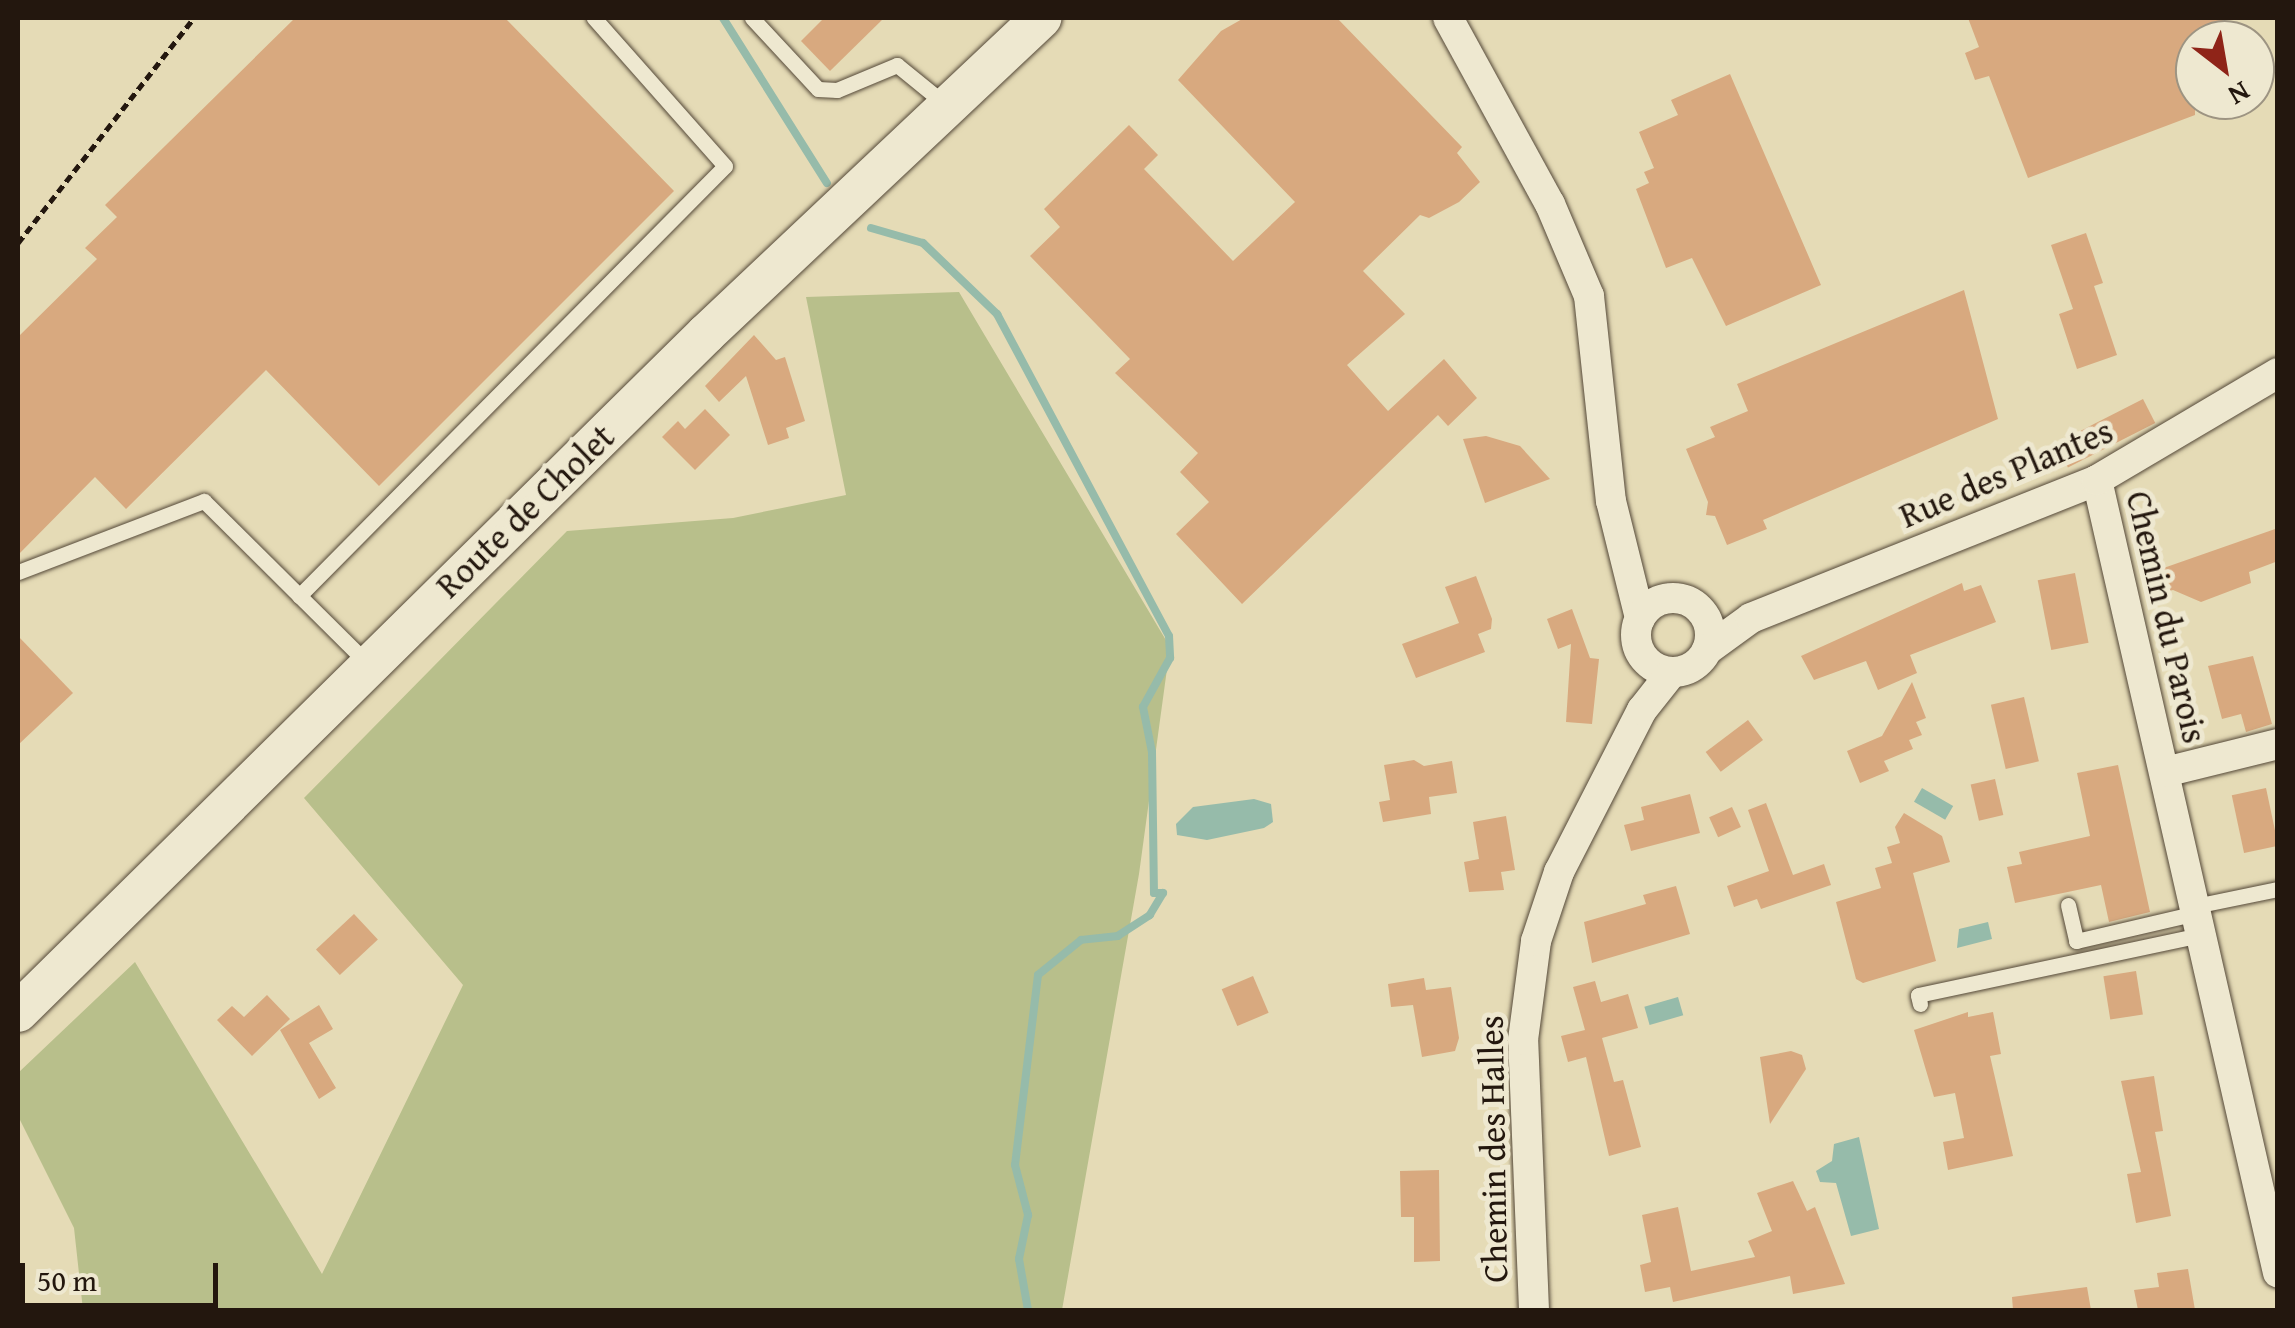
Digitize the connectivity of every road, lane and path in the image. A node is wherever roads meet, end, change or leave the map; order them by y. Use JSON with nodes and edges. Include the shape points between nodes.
{"nodes":[{"id":1,"x":194,"y":18,"type":"edge"},
{"id":2,"x":594,"y":18,"type":"edge"},
{"id":3,"x":752,"y":18,"type":"edge"},
{"id":4,"x":1041,"y":18,"type":"edge"},
{"id":5,"x":1448,"y":18,"type":"edge"},
{"id":6,"x":947,"y":106,"type":"junction"},
{"id":7,"x":18,"y":243,"type":"edge"},
{"id":8,"x":2278,"y":373,"type":"edge"},
{"id":9,"x":2097,"y":480,"type":"junction"},
{"id":10,"x":1630,"y":558,"type":"junction"},
{"id":11,"x":18,"y":572,"type":"edge"},
{"id":12,"x":299,"y":596,"type":"junction"},
{"id":13,"x":1673,"y":598,"type":"junction"},
{"id":14,"x":1705,"y":616,"type":"junction"},
{"id":15,"x":1640,"y":618,"type":"junction"},
{"id":16,"x":1750,"y":618,"type":"junction"},
{"id":17,"x":1707,"y":650,"type":"junction"},
{"id":18,"x":369,"y":664,"type":"junction"},
{"id":19,"x":1658,"y":666,"type":"junction"},
{"id":20,"x":2278,"y":744,"type":"edge"},
{"id":21,"x":2165,"y":772,"type":"junction"},
{"id":22,"x":2278,"y":889,"type":"edge"},
{"id":23,"x":2068,"y":905,"type":"dead end"},
{"id":24,"x":2197,"y":918,"type":"junction"},
{"id":25,"x":1920,"y":1004,"type":"dead end"},
{"id":26,"x":18,"y":1012,"type":"edge"},
{"id":27,"x":2278,"y":1273,"type":"edge"},
{"id":28,"x":1534,"y":1310,"type":"edge"}],
"edges":[{"from":1,"to":7,"type":"path"},
{"from":2,"to":12,"type":"lane","via":[[725,166]]},
{"from":3,"to":6,"type":"lane","via":[[818,89],[837,90],[897,65]]},
{"from":4,"to":6,"type":"main road","name":"Route de Cholet"},
{"from":5,"to":10,"type":"street","via":[[1550,204],[1584,282],[1597,344],[1611,501]]},
{"from":6,"to":18,"type":"main road","name":"Route de Cholet"},
{"from":8,"to":9,"type":"street","name":"Rue des Plantes"},
{"from":9,"to":16,"type":"street","name":"Rue des Plantes"},
{"from":9,"to":21,"type":"street","name":"Chemin du Parois"},
{"from":10,"to":13,"type":"street"},
{"from":10,"to":15,"type":"street"},
{"from":11,"to":12,"type":"lane","via":[[204,501]]},
{"from":12,"to":18,"type":"lane"},
{"from":13,"to":14,"type":"street"},
{"from":13,"to":15,"type":"street"},
{"from":14,"to":16,"type":"street","name":"Rue des Plantes"},
{"from":14,"to":17,"type":"street"},
{"from":15,"to":19,"type":"street","via":[[1638,646]]},
{"from":16,"to":17,"type":"street","name":"Rue des Plantes"},
{"from":17,"to":19,"type":"street","via":[[1699,662]]},
{"from":18,"to":26,"type":"main road","name":"Route de Cholet"},
{"from":19,"to":28,"type":"street","name":"Chemin des Halles","via":[[1559,872],[1536,941],[1522,1040]]},
{"from":20,"to":21,"type":"street","name":"Chemin du Parois"},
{"from":21,"to":24,"type":"street","name":"Chemin du Parois"},
{"from":22,"to":24,"type":"lane"},
{"from":23,"to":24,"type":"lane","via":[[2076,940]]},
{"from":24,"to":25,"type":"lane","via":[[1918,995]]},
{"from":24,"to":27,"type":"street","name":"Chemin du Parois"}]}
